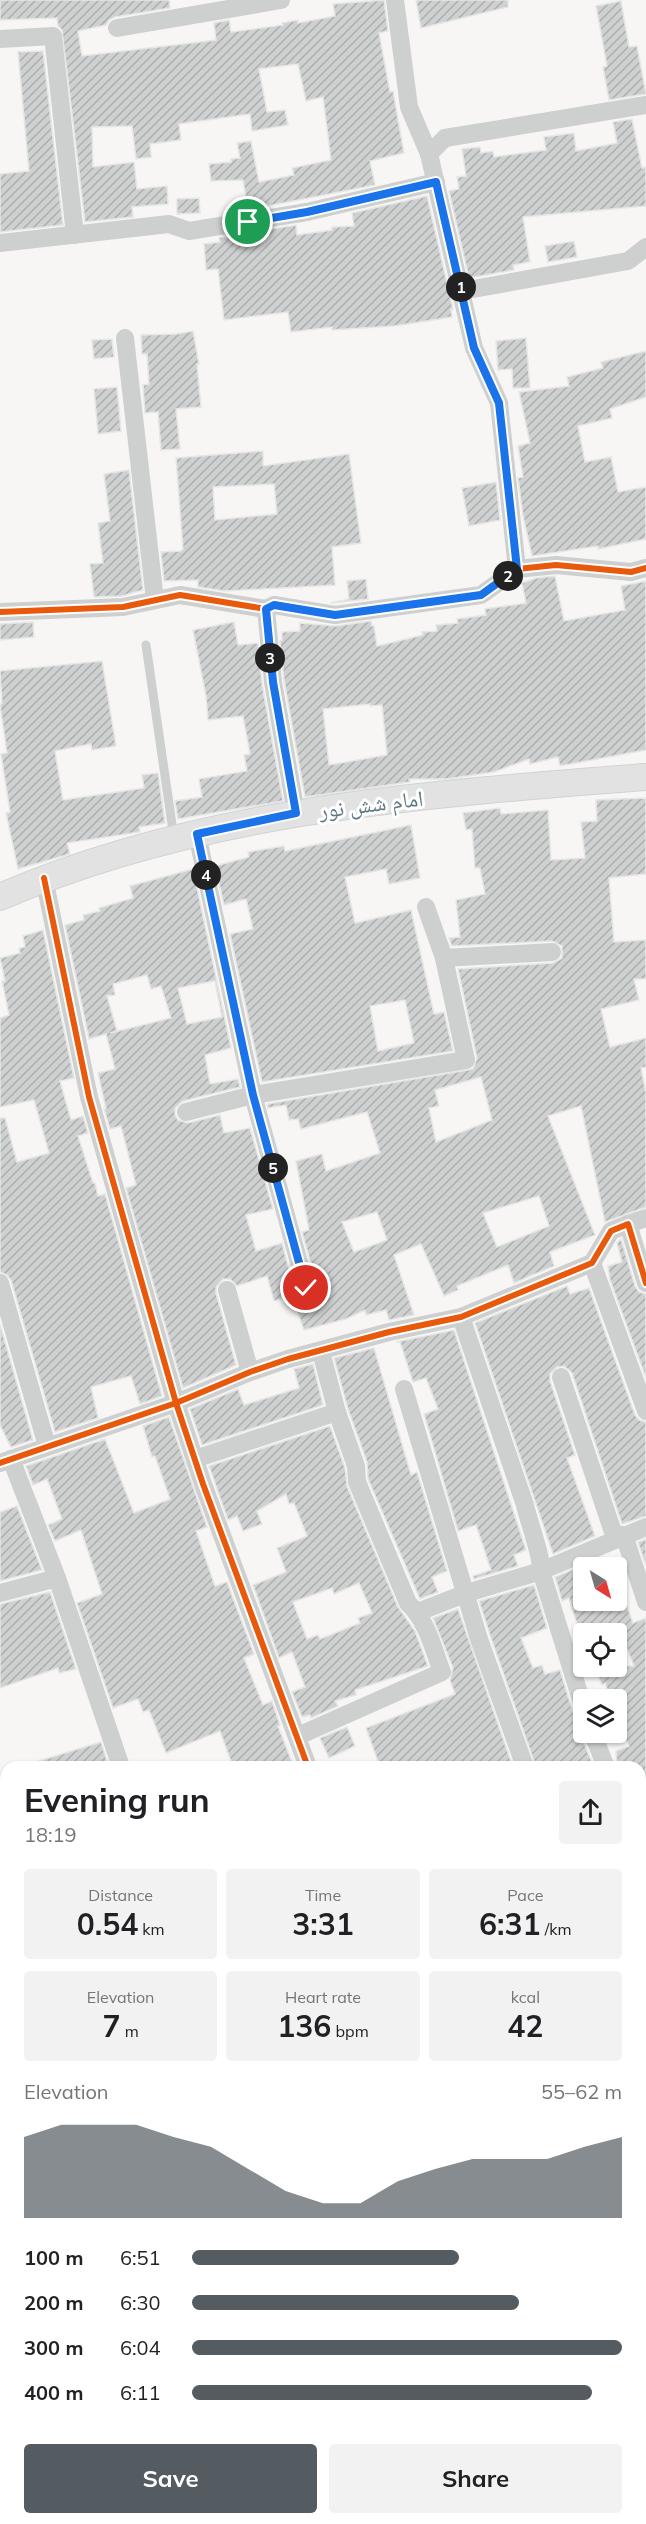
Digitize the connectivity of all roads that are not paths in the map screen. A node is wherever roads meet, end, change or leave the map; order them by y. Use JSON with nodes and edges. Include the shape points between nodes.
{"nodes":[{"id":1,"x":281,"y":0,"type":"edge"},
{"id":2,"x":395,"y":0,"type":"edge"},
{"id":3,"x":117,"y":28,"type":"dead end"},
{"id":4,"x":0,"y":39,"type":"edge"},
{"id":5,"x":646,"y":105,"type":"edge"},
{"id":6,"x":429,"y":154,"type":"junction"},
{"id":7,"x":436,"y":182,"type":"junction"},
{"id":8,"x":75,"y":235,"type":"junction"},
{"id":9,"x":0,"y":243,"type":"edge"},
{"id":10,"x":646,"y":247,"type":"edge"},
{"id":11,"x":462,"y":291,"type":"junction"},
{"id":12,"x":125,"y":338,"type":"dead end"},
{"id":13,"x":646,"y":568,"type":"edge"},
{"id":14,"x":517,"y":569,"type":"junction"},
{"id":15,"x":155,"y":600,"type":"junction"},
{"id":16,"x":266,"y":609,"type":"junction"},
{"id":17,"x":0,"y":612,"type":"edge"},
{"id":18,"x":146,"y":645,"type":"dead end"},
{"id":19,"x":646,"y":777,"type":"edge"},
{"id":20,"x":296,"y":813,"type":"junction"},
{"id":21,"x":185,"y":836,"type":"junction"},
{"id":22,"x":44,"y":878,"type":"junction"},
{"id":23,"x":0,"y":897,"type":"edge"},
{"id":24,"x":426,"y":907,"type":"dead end"},
{"id":25,"x":552,"y":952,"type":"dead end"},
{"id":26,"x":444,"y":958,"type":"junction"},
{"id":27,"x":253,"y":1095,"type":"junction"},
{"id":28,"x":186,"y":1112,"type":"dead end"},
{"id":29,"x":646,"y":1218,"type":"edge"},
{"id":30,"x":628,"y":1224,"type":"junction"},
{"id":31,"x":592,"y":1263,"type":"junction"},
{"id":32,"x":0,"y":1283,"type":"edge"},
{"id":33,"x":646,"y":1283,"type":"edge"},
{"id":34,"x":306,"y":1288,"type":"dead end"},
{"id":35,"x":226,"y":1290,"type":"dead end"},
{"id":36,"x":461,"y":1317,"type":"junction"},
{"id":37,"x":321,"y":1352,"type":"junction"},
{"id":38,"x":250,"y":1372,"type":"junction"},
{"id":39,"x":561,"y":1377,"type":"dead end"},
{"id":40,"x":404,"y":1389,"type":"dead end"},
{"id":41,"x":176,"y":1403,"type":"junction"},
{"id":42,"x":646,"y":1411,"type":"edge"},
{"id":43,"x":337,"y":1412,"type":"junction"},
{"id":44,"x":47,"y":1446,"type":"junction"},
{"id":45,"x":195,"y":1459,"type":"junction"},
{"id":46,"x":5,"y":1461,"type":"edge"},
{"id":47,"x":646,"y":1527,"type":"edge"},
{"id":48,"x":624,"y":1535,"type":"junction"},
{"id":49,"x":541,"y":1571,"type":"junction"},
{"id":50,"x":57,"y":1578,"type":"junction"},
{"id":51,"x":0,"y":1593,"type":"edge"},
{"id":52,"x":467,"y":1593,"type":"junction"},
{"id":53,"x":646,"y":1602,"type":"edge"},
{"id":54,"x":418,"y":1612,"type":"junction"},
{"id":55,"x":578,"y":1689,"type":"edge"},
{"id":56,"x":298,"y":1736,"type":"junction"},
{"id":57,"x":596,"y":1743,"type":"edge"},
{"id":58,"x":119,"y":1761,"type":"edge"},
{"id":59,"x":306,"y":1761,"type":"edge"},
{"id":60,"x":523,"y":1761,"type":"edge"},
{"id":61,"x":604,"y":1761,"type":"edge"}],
"edges":[{"from":1,"to":3,"type":"street"},
{"from":2,"to":6,"type":"street","via":[[409,106]]},
{"from":4,"to":8,"type":"street","via":[[53,36]]},
{"from":5,"to":6,"type":"street","via":[[445,138]]},
{"from":6,"to":7,"type":"street"},
{"from":7,"to":8,"type":"street","via":[[307,212],[189,231],[169,224]]},
{"from":7,"to":11,"type":"street"},
{"from":8,"to":9,"type":"street"},
{"from":10,"to":11,"type":"street","via":[[628,261]]},
{"from":11,"to":14,"type":"street","via":[[474,348],[499,403]]},
{"from":12,"to":15,"type":"street"},
{"from":13,"to":14,"type":"street","via":[[631,573],[556,565]]},
{"from":14,"to":16,"type":"street","via":[[481,595],[335,615],[274,605]]},
{"from":15,"to":16,"type":"street","via":[[180,595]]},
{"from":15,"to":17,"type":"street","via":[[123,607]]},
{"from":16,"to":20,"type":"street","via":[[273,682]]},
{"from":18,"to":21,"type":"lane"},
{"from":19,"to":20,"type":"street","name":"امام شش نور","via":[[509,788]]},
{"from":20,"to":21,"type":"street","name":"امام شش نور"},
{"from":21,"to":22,"type":"street","name":"امام شش نور"},
{"from":21,"to":27,"type":"street"},
{"from":22,"to":23,"type":"street","name":"امام شش نور"},
{"from":22,"to":41,"type":"street","via":[[89,1097]]},
{"from":24,"to":26,"type":"street"},
{"from":25,"to":26,"type":"street"},
{"from":26,"to":27,"type":"street","via":[[466,1060]]},
{"from":27,"to":28,"type":"street"},
{"from":27,"to":34,"type":"street"},
{"from":29,"to":30,"type":"street"},
{"from":30,"to":31,"type":"street","via":[[611,1231]]},
{"from":30,"to":33,"type":"street"},
{"from":31,"to":36,"type":"street"},
{"from":31,"to":42,"type":"street"},
{"from":32,"to":44,"type":"street"},
{"from":35,"to":38,"type":"street"},
{"from":36,"to":37,"type":"street"},
{"from":36,"to":49,"type":"street","via":[[525,1505]]},
{"from":37,"to":38,"type":"street"},
{"from":37,"to":43,"type":"street"},
{"from":38,"to":41,"type":"street"},
{"from":39,"to":48,"type":"street","via":[[614,1535]]},
{"from":40,"to":52,"type":"street"},
{"from":41,"to":44,"type":"street"},
{"from":41,"to":45,"type":"street"},
{"from":43,"to":45,"type":"street"},
{"from":43,"to":54,"type":"street","via":[[356,1466],[357,1482],[408,1603]]},
{"from":44,"to":46,"type":"street"},
{"from":45,"to":56,"type":"street"},
{"from":46,"to":50,"type":"street"},
{"from":47,"to":48,"type":"street"},
{"from":48,"to":49,"type":"street"},
{"from":48,"to":53,"type":"street"},
{"from":49,"to":52,"type":"street"},
{"from":49,"to":55,"type":"street"},
{"from":50,"to":51,"type":"street"},
{"from":50,"to":58,"type":"street"},
{"from":52,"to":54,"type":"street"},
{"from":52,"to":60,"type":"street","via":[[479,1639]]},
{"from":54,"to":56,"type":"street","via":[[442,1671]]},
{"from":56,"to":59,"type":"street"},
{"from":57,"to":61,"type":"street"}]}
